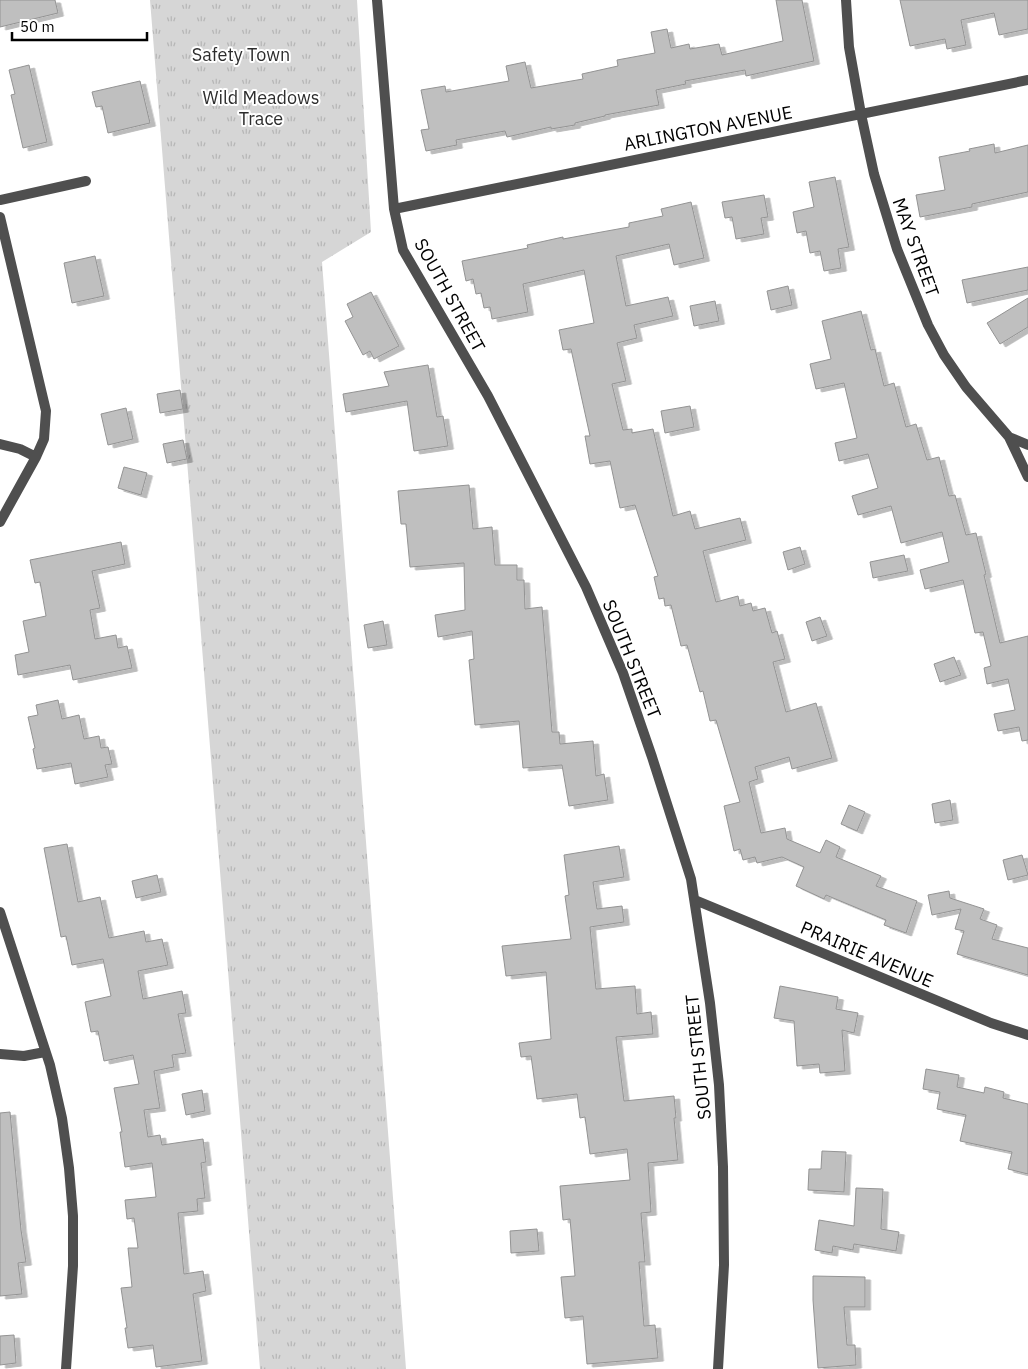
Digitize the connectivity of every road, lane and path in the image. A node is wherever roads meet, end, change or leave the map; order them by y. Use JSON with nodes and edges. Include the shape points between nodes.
{"nodes":[{"id":1,"x":377,"y":0,"type":"edge"},
{"id":2,"x":846,"y":0,"type":"edge"},
{"id":3,"x":1028,"y":80,"type":"edge"},
{"id":4,"x":861,"y":114,"type":"junction"},
{"id":5,"x":86,"y":181,"type":"dead end"},
{"id":6,"x":0,"y":200,"type":"edge"},
{"id":7,"x":394,"y":209,"type":"junction"},
{"id":8,"x":0,"y":217,"type":"edge"},
{"id":9,"x":1009,"y":436,"type":"junction"},
{"id":10,"x":0,"y":444,"type":"edge"},
{"id":11,"x":1028,"y":445,"type":"edge"},
{"id":12,"x":36,"y":457,"type":"junction"},
{"id":13,"x":1028,"y":477,"type":"edge"},
{"id":14,"x":0,"y":522,"type":"edge"},
{"id":15,"x":695,"y":900,"type":"junction"},
{"id":16,"x":0,"y":912,"type":"edge"},
{"id":17,"x":1028,"y":1035,"type":"edge"},
{"id":18,"x":45,"y":1052,"type":"junction"},
{"id":19,"x":0,"y":1054,"type":"edge"},
{"id":20,"x":66,"y":1369,"type":"edge"},
{"id":21,"x":718,"y":1369,"type":"edge"}],
"edges":[{"from":1,"to":7,"type":"street","name":"SOUTH STREET"},
{"from":2,"to":4,"type":"street","name":"MAY STREET","via":[[849,48]]},
{"from":3,"to":4,"type":"street","name":"ARLINGTON AVENUE"},
{"from":4,"to":7,"type":"street","name":"ARLINGTON AVENUE"},
{"from":4,"to":9,"type":"street","name":"MAY STREET","via":[[885,213],[928,325],[966,387]]},
{"from":5,"to":6,"type":"street"},
{"from":7,"to":15,"type":"street","name":"SOUTH STREET","via":[[403,250],[488,396],[586,587],[623,673],[691,878]]},
{"from":8,"to":12,"type":"street","via":[[46,412],[44,439]]},
{"from":9,"to":11,"type":"street"},
{"from":9,"to":13,"type":"street","name":"MAY STREET"},
{"from":10,"to":12,"type":"street"},
{"from":12,"to":14,"type":"street"},
{"from":15,"to":17,"type":"street","name":"PRAIRIE AVENUE","via":[[991,1023]]},
{"from":15,"to":21,"type":"street","name":"SOUTH STREET","via":[[712,1021],[723,1167],[724,1265]]},
{"from":16,"to":18,"type":"street"},
{"from":18,"to":19,"type":"street","via":[[24,1056]]},
{"from":18,"to":20,"type":"street","via":[[62,1118],[73,1216],[74,1266]]}]}
